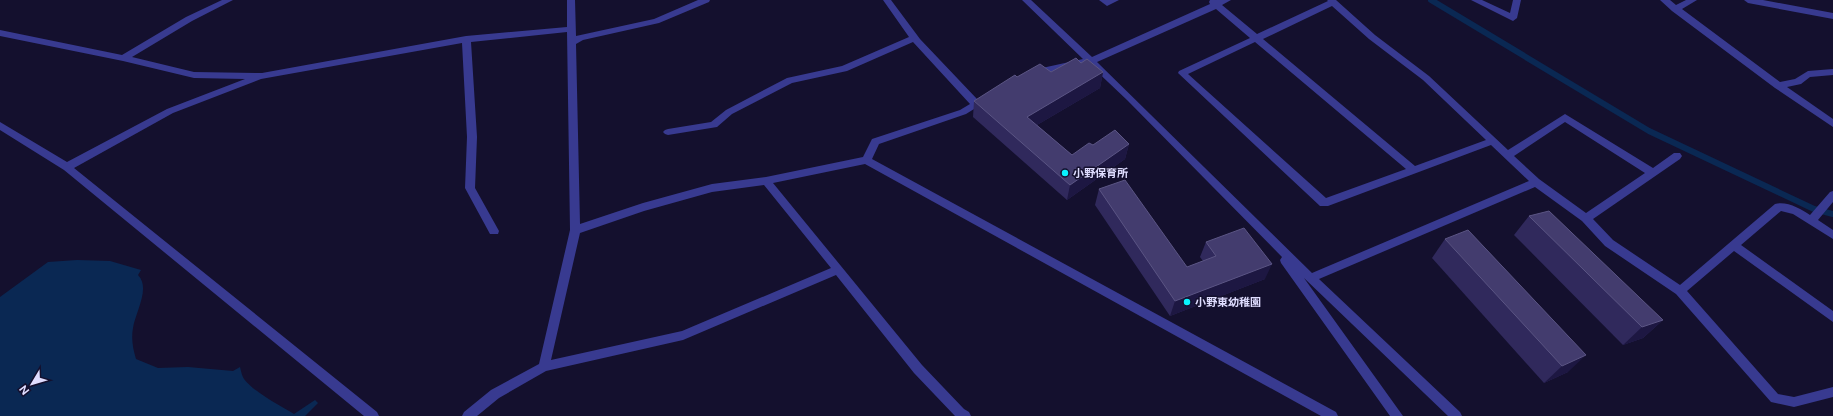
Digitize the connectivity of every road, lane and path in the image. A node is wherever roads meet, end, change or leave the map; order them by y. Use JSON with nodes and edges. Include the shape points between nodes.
{"nodes":[{"id":1,"x":229,"y":0,"type":"edge"},
{"id":2,"x":571,"y":0,"type":"edge"},
{"id":3,"x":706,"y":0,"type":"edge"},
{"id":4,"x":887,"y":0,"type":"edge"},
{"id":5,"x":1026,"y":0,"type":"edge"},
{"id":6,"x":1103,"y":0,"type":"edge"},
{"id":7,"x":1115,"y":0,"type":"edge"},
{"id":8,"x":1226,"y":0,"type":"edge"},
{"id":9,"x":1475,"y":0,"type":"edge"},
{"id":10,"x":1518,"y":0,"type":"edge"},
{"id":11,"x":1664,"y":0,"type":"edge"},
{"id":12,"x":1693,"y":0,"type":"edge"},
{"id":13,"x":1748,"y":0,"type":"edge"},
{"id":14,"x":1332,"y":1,"type":"edge"},
{"id":15,"x":1214,"y":2,"type":"edge"},
{"id":16,"x":1675,"y":9,"type":"junction"},
{"id":17,"x":1833,"y":16,"type":"edge"},
{"id":18,"x":572,"y":29,"type":"junction"},
{"id":19,"x":0,"y":33,"type":"edge"},
{"id":20,"x":915,"y":38,"type":"junction"},
{"id":21,"x":1256,"y":38,"type":"junction"},
{"id":22,"x":466,"y":39,"type":"junction"},
{"id":23,"x":572,"y":43,"type":"junction"},
{"id":24,"x":123,"y":58,"type":"junction"},
{"id":25,"x":1090,"y":60,"type":"junction"},
{"id":26,"x":1833,"y":72,"type":"edge"},
{"id":27,"x":1027,"y":74,"type":"edge"},
{"id":28,"x":262,"y":76,"type":"junction"},
{"id":29,"x":1778,"y":86,"type":"junction"},
{"id":30,"x":995,"y":93,"type":"edge"},
{"id":31,"x":976,"y":104,"type":"junction"},
{"id":32,"x":1833,"y":124,"type":"edge"},
{"id":33,"x":0,"y":125,"type":"edge"},
{"id":34,"x":668,"y":132,"type":"dead end"},
{"id":35,"x":1493,"y":141,"type":"junction"},
{"id":36,"x":1508,"y":155,"type":"junction"},
{"id":37,"x":1677,"y":156,"type":"dead end"},
{"id":38,"x":866,"y":160,"type":"junction"},
{"id":39,"x":67,"y":167,"type":"junction"},
{"id":40,"x":1414,"y":170,"type":"junction"},
{"id":41,"x":1652,"y":172,"type":"junction"},
{"id":42,"x":766,"y":181,"type":"junction"},
{"id":43,"x":1536,"y":182,"type":"junction"},
{"id":44,"x":1830,"y":199,"type":"edge"},
{"id":45,"x":1586,"y":218,"type":"junction"},
{"id":46,"x":1811,"y":221,"type":"junction"},
{"id":47,"x":575,"y":230,"type":"junction"},
{"id":48,"x":494,"y":231,"type":"dead end"},
{"id":49,"x":1833,"y":235,"type":"edge"},
{"id":50,"x":1271,"y":240,"type":"junction"},
{"id":51,"x":1734,"y":246,"type":"junction"},
{"id":52,"x":838,"y":270,"type":"junction"},
{"id":53,"x":1311,"y":278,"type":"junction"},
{"id":54,"x":1680,"y":292,"type":"junction"},
{"id":55,"x":1833,"y":317,"type":"edge"},
{"id":56,"x":544,"y":367,"type":"junction"},
{"id":57,"x":1833,"y":392,"type":"edge"},
{"id":58,"x":373,"y":416,"type":"edge"},
{"id":59,"x":468,"y":416,"type":"edge"},
{"id":60,"x":965,"y":416,"type":"edge"},
{"id":61,"x":1332,"y":416,"type":"edge"},
{"id":62,"x":1397,"y":416,"type":"edge"},
{"id":63,"x":1456,"y":416,"type":"edge"}],
"edges":[{"from":1,"to":24,"type":"street","via":[[189,19]]},
{"from":2,"to":18,"type":"street"},
{"from":3,"to":23,"type":"street","via":[[656,21],[580,38]]},
{"from":4,"to":20,"type":"street"},
{"from":5,"to":25,"type":"street"},
{"from":6,"to":7,"type":"street","via":[[1107,3]]},
{"from":8,"to":15,"type":"street"},
{"from":9,"to":10,"type":"street","via":[[1513,18]]},
{"from":11,"to":16,"type":"street"},
{"from":12,"to":16,"type":"street"},
{"from":13,"to":17,"type":"street"},
{"from":14,"to":21,"type":"street"},
{"from":14,"to":35,"type":"street","via":[[1372,37],[1426,78]]},
{"from":15,"to":21,"type":"street"},
{"from":15,"to":25,"type":"street","via":[[1122,48]]},
{"from":16,"to":29,"type":"street"},
{"from":18,"to":22,"type":"street"},
{"from":18,"to":23,"type":"street"},
{"from":19,"to":24,"type":"street"},
{"from":20,"to":31,"type":"street"},
{"from":20,"to":34,"type":"street","via":[[844,69],[790,80],[729,112],[714,125]]},
{"from":21,"to":40,"type":"street"},
{"from":21,"to":40,"type":"street","via":[[1182,73],[1324,203]]},
{"from":22,"to":28,"type":"street"},
{"from":22,"to":48,"type":"street","via":[[472,137],[470,188]]},
{"from":23,"to":47,"type":"street"},
{"from":24,"to":28,"type":"street","via":[[194,75]]},
{"from":25,"to":27,"type":"street"},
{"from":25,"to":50,"type":"street"},
{"from":26,"to":29,"type":"street","via":[[1808,74],[1798,82]]},
{"from":28,"to":39,"type":"street","via":[[170,112]]},
{"from":29,"to":32,"type":"street"},
{"from":30,"to":31,"type":"street"},
{"from":31,"to":38,"type":"street","via":[[963,112],[875,142]]},
{"from":33,"to":39,"type":"street"},
{"from":35,"to":36,"type":"street"},
{"from":35,"to":40,"type":"street"},
{"from":36,"to":41,"type":"street","via":[[1565,117]]},
{"from":36,"to":43,"type":"street"},
{"from":37,"to":41,"type":"street"},
{"from":38,"to":42,"type":"street"},
{"from":38,"to":61,"type":"street"},
{"from":39,"to":58,"type":"street"},
{"from":41,"to":45,"type":"street"},
{"from":42,"to":47,"type":"street","via":[[712,188],[643,206]]},
{"from":42,"to":52,"type":"street"},
{"from":43,"to":45,"type":"street"},
{"from":43,"to":53,"type":"street"},
{"from":44,"to":46,"type":"street"},
{"from":45,"to":54,"type":"street","via":[[1610,242]]},
{"from":46,"to":49,"type":"street"},
{"from":46,"to":51,"type":"street","via":[[1796,211],[1779,207]]},
{"from":47,"to":56,"type":"street"},
{"from":50,"to":53,"type":"street"},
{"from":50,"to":62,"type":"street"},
{"from":51,"to":54,"type":"street"},
{"from":51,"to":55,"type":"street"},
{"from":52,"to":56,"type":"street","via":[[683,335]]},
{"from":52,"to":60,"type":"street","via":[[918,369]]},
{"from":53,"to":63,"type":"street"},
{"from":54,"to":57,"type":"street","via":[[1775,398],[1794,402]]},
{"from":56,"to":59,"type":"street","via":[[496,394]]}]}
